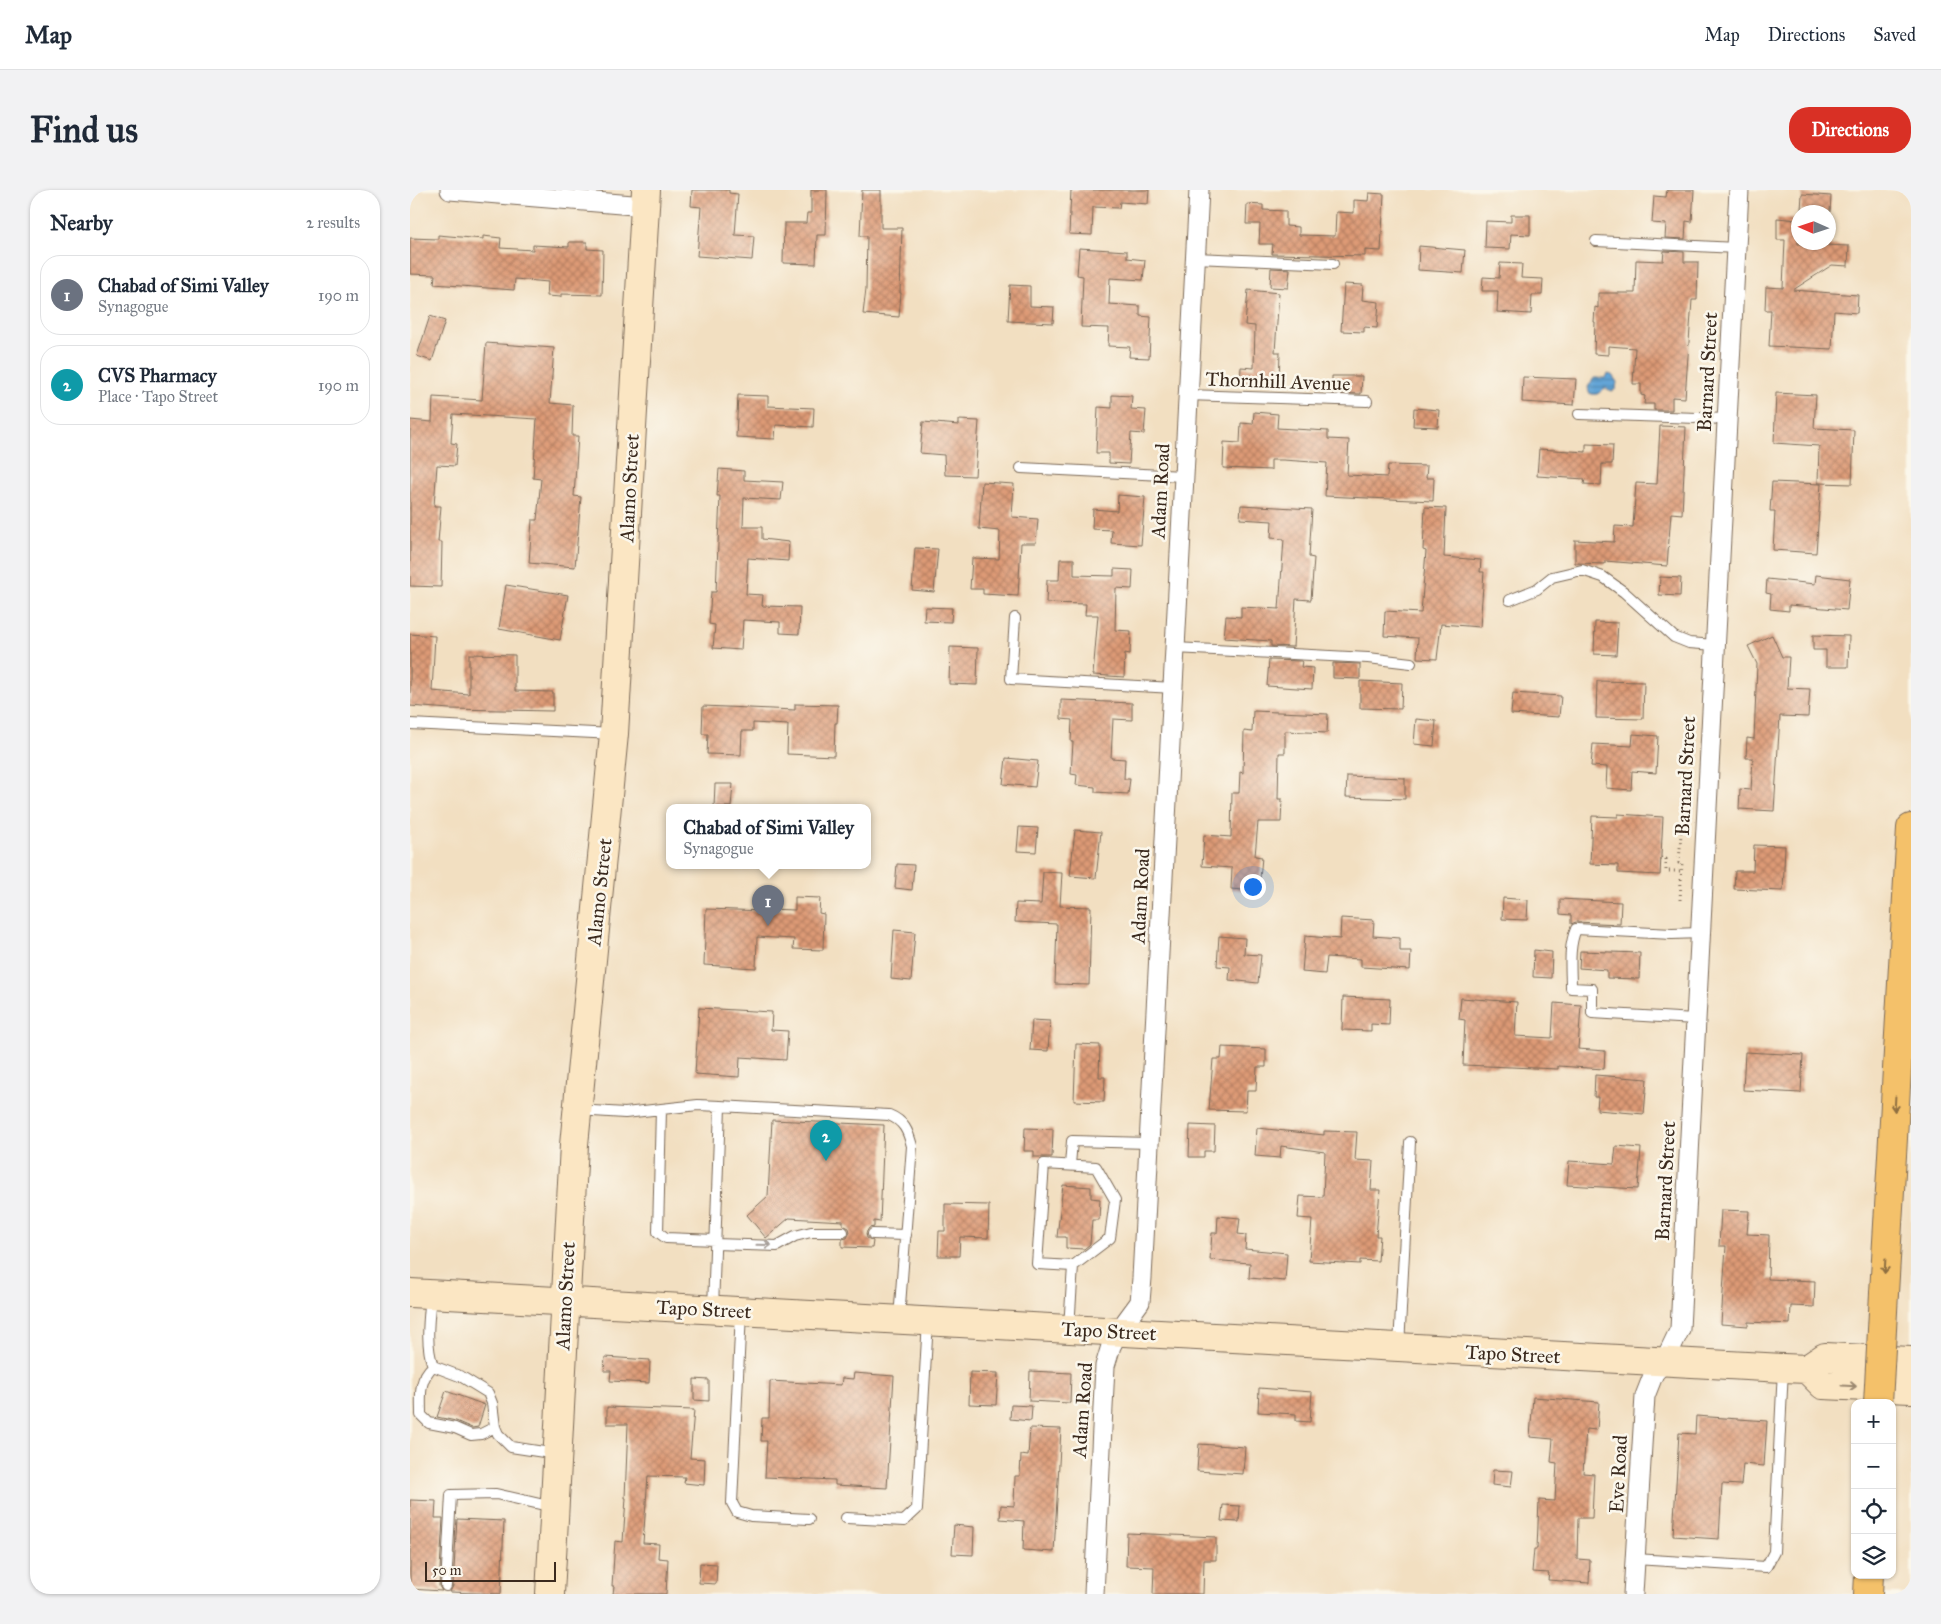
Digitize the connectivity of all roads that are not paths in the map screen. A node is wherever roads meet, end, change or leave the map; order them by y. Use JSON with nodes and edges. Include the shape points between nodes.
{"nodes":[{"id":1,"x":450,"y":190,"type":"edge"},
{"id":2,"x":1199,"y":190,"type":"edge"},
{"id":3,"x":1739,"y":190,"type":"edge"},
{"id":4,"x":645,"y":198,"type":"edge"},
{"id":5,"x":1596,"y":241,"type":"dead end"},
{"id":6,"x":1736,"y":248,"type":"junction"},
{"id":7,"x":1195,"y":258,"type":"junction"},
{"id":8,"x":1333,"y":264,"type":"dead end"},
{"id":9,"x":1187,"y":395,"type":"junction"},
{"id":10,"x":1367,"y":401,"type":"dead end"},
{"id":11,"x":1579,"y":414,"type":"dead end"},
{"id":12,"x":1727,"y":419,"type":"junction"},
{"id":13,"x":1022,"y":468,"type":"dead end"},
{"id":14,"x":1183,"y":476,"type":"junction"},
{"id":15,"x":1510,"y":600,"type":"dead end"},
{"id":16,"x":1015,"y":618,"type":"dead end"},
{"id":17,"x":1715,"y":645,"type":"junction"},
{"id":18,"x":1175,"y":648,"type":"junction"},
{"id":19,"x":1411,"y":663,"type":"dead end"},
{"id":20,"x":1174,"y":688,"type":"junction"},
{"id":21,"x":410,"y":724,"type":"edge"},
{"id":22,"x":614,"y":734,"type":"junction"},
{"id":23,"x":1911,"y":828,"type":"edge"},
{"id":24,"x":1700,"y":933,"type":"junction"},
{"id":25,"x":1695,"y":1019,"type":"junction"},
{"id":26,"x":720,"y":1106,"type":"junction"},
{"id":27,"x":661,"y":1109,"type":"junction"},
{"id":28,"x":577,"y":1110,"type":"junction"},
{"id":29,"x":1410,"y":1142,"type":"dead end"},
{"id":30,"x":1149,"y":1143,"type":"junction"},
{"id":31,"x":1070,"y":1165,"type":"junction"},
{"id":32,"x":843,"y":1232,"type":"dead end"},
{"id":33,"x":873,"y":1234,"type":"dead end"},
{"id":34,"x":906,"y":1235,"type":"junction"},
{"id":35,"x":715,"y":1242,"type":"junction"},
{"id":36,"x":1073,"y":1266,"type":"junction"},
{"id":37,"x":420,"y":1294,"type":"edge"},
{"id":38,"x":565,"y":1302,"type":"junction"},
{"id":39,"x":713,"y":1310,"type":"junction"},
{"id":40,"x":741,"y":1311,"type":"junction"},
{"id":41,"x":899,"y":1320,"type":"junction"},
{"id":42,"x":928,"y":1321,"type":"junction"},
{"id":43,"x":1069,"y":1329,"type":"junction"},
{"id":44,"x":1118,"y":1332,"type":"junction"},
{"id":45,"x":1399,"y":1348,"type":"junction"},
{"id":46,"x":1911,"y":1361,"type":"edge"},
{"id":47,"x":1664,"y":1362,"type":"junction"},
{"id":48,"x":433,"y":1366,"type":"junction"},
{"id":49,"x":1795,"y":1369,"type":"junction"},
{"id":50,"x":1911,"y":1389,"type":"edge"},
{"id":51,"x":1878,"y":1399,"type":"edge"},
{"id":52,"x":494,"y":1427,"type":"junction"},
{"id":53,"x":557,"y":1454,"type":"junction"},
{"id":54,"x":554,"y":1507,"type":"junction"},
{"id":55,"x":846,"y":1518,"type":"dead end"},
{"id":56,"x":809,"y":1519,"type":"dead end"},
{"id":57,"x":1635,"y":1559,"type":"junction"},
{"id":58,"x":1869,"y":1579,"type":"edge"},
{"id":59,"x":446,"y":1586,"type":"dead end"},
{"id":60,"x":550,"y":1594,"type":"edge"},
{"id":61,"x":1094,"y":1594,"type":"edge"},
{"id":62,"x":1633,"y":1594,"type":"edge"},
{"id":63,"x":1868,"y":1594,"type":"edge"}],
"edges":[{"from":1,"to":4,"type":"street"},
{"from":2,"to":7,"type":"street","name":"Adam Road"},
{"from":3,"to":6,"type":"street","name":"Barnard Street"},
{"from":4,"to":22,"type":"street","name":"Alamo Street"},
{"from":5,"to":6,"type":"lane"},
{"from":6,"to":12,"type":"street","name":"Barnard Street"},
{"from":7,"to":8,"type":"lane"},
{"from":7,"to":9,"type":"street","name":"Adam Road"},
{"from":9,"to":10,"type":"lane","name":"Thornhill Avenue"},
{"from":9,"to":14,"type":"street","name":"Adam Road"},
{"from":11,"to":12,"type":"lane"},
{"from":12,"to":17,"type":"street","name":"Barnard Street"},
{"from":13,"to":14,"type":"lane"},
{"from":14,"to":18,"type":"street","name":"Adam Road"},
{"from":15,"to":17,"type":"lane","via":[[1537,589],[1552,577],[1582,570],[1603,577],[1624,592],[1674,637],[1689,643]]},
{"from":16,"to":20,"type":"lane","via":[[1011,679]]},
{"from":17,"to":24,"type":"street","name":"Barnard Street"},
{"from":18,"to":19,"type":"lane"},
{"from":18,"to":20,"type":"street","name":"Adam Road"},
{"from":20,"to":30,"type":"street","name":"Adam Road"},
{"from":21,"to":22,"type":"lane"},
{"from":22,"to":28,"type":"street","name":"Alamo Street"},
{"from":23,"to":51,"type":"highway","one_way":true,"bridge":true},
{"from":24,"to":25,"type":"street","name":"Barnard Street"},
{"from":24,"to":25,"type":"lane","via":[[1576,929],[1571,950],[1570,988],[1592,989],[1592,1013]]},
{"from":25,"to":47,"type":"street","name":"Barnard Street","via":[[1680,1329]]},
{"from":26,"to":27,"type":"lane"},
{"from":26,"to":34,"type":"lane","via":[[889,1115],[896,1118],[907,1128],[912,1146]]},
{"from":26,"to":35,"type":"lane"},
{"from":27,"to":28,"type":"lane","via":[[625,1113]]},
{"from":27,"to":35,"type":"lane","via":[[658,1232],[666,1238]]},
{"from":28,"to":38,"type":"street","name":"Alamo Street"},
{"from":29,"to":45,"type":"lane"},
{"from":30,"to":31,"type":"lane","via":[[1072,1141]]},
{"from":30,"to":44,"type":"street","name":"Adam Road","via":[[1140,1302]]},
{"from":31,"to":36,"type":"lane","via":[[1096,1166],[1115,1200],[1110,1238]]},
{"from":31,"to":36,"type":"lane","via":[[1044,1164],[1037,1264]]},
{"from":35,"to":32,"type":"lane","one_way":true,"via":[[777,1246],[810,1232]]},
{"from":33,"to":34,"type":"lane"},
{"from":34,"to":41,"type":"lane"},
{"from":35,"to":39,"type":"lane"},
{"from":36,"to":43,"type":"lane"},
{"from":37,"to":38,"type":"street","name":"Tapo Street"},
{"from":37,"to":48,"type":"lane"},
{"from":38,"to":39,"type":"street","name":"Tapo Street"},
{"from":38,"to":53,"type":"street","name":"Alamo Street"},
{"from":39,"to":40,"type":"street","name":"Tapo Street"},
{"from":40,"to":41,"type":"street","name":"Tapo Street"},
{"from":40,"to":56,"type":"lane","via":[[732,1503],[737,1512],[751,1516]]},
{"from":41,"to":42,"type":"street","name":"Tapo Street"},
{"from":42,"to":43,"type":"street","name":"Tapo Street"},
{"from":42,"to":55,"type":"lane","via":[[917,1509],[904,1521]]},
{"from":43,"to":44,"type":"street","name":"Tapo Street"},
{"from":44,"to":45,"type":"street","name":"Tapo Street"},
{"from":44,"to":61,"type":"street","name":"Adam Road","via":[[1106,1366]]},
{"from":45,"to":47,"type":"street","name":"Tapo Street"},
{"from":46,"to":49,"type":"street","via":[[1825,1357]]},
{"from":47,"to":49,"type":"street","name":"Tapo Street"},
{"from":47,"to":57,"type":"street","name":"Eve Road","via":[[1654,1373],[1645,1396]]},
{"from":48,"to":52,"type":"lane","via":[[462,1377],[488,1393]]},
{"from":48,"to":52,"type":"lane","via":[[421,1383],[421,1415],[428,1423],[471,1435]]},
{"from":49,"to":50,"type":"street","one_way":true,"via":[[1823,1385]]},
{"from":49,"to":57,"type":"lane","via":[[1774,1552],[1766,1567]]},
{"from":52,"to":53,"type":"lane","via":[[511,1447]]},
{"from":53,"to":54,"type":"street","name":"Alamo Street"},
{"from":54,"to":59,"type":"lane","via":[[496,1494],[452,1495]]},
{"from":54,"to":60,"type":"street","name":"Alamo Street"},
{"from":57,"to":62,"type":"street","name":"Eve Road"},
{"from":58,"to":63,"type":"highway"}]}
